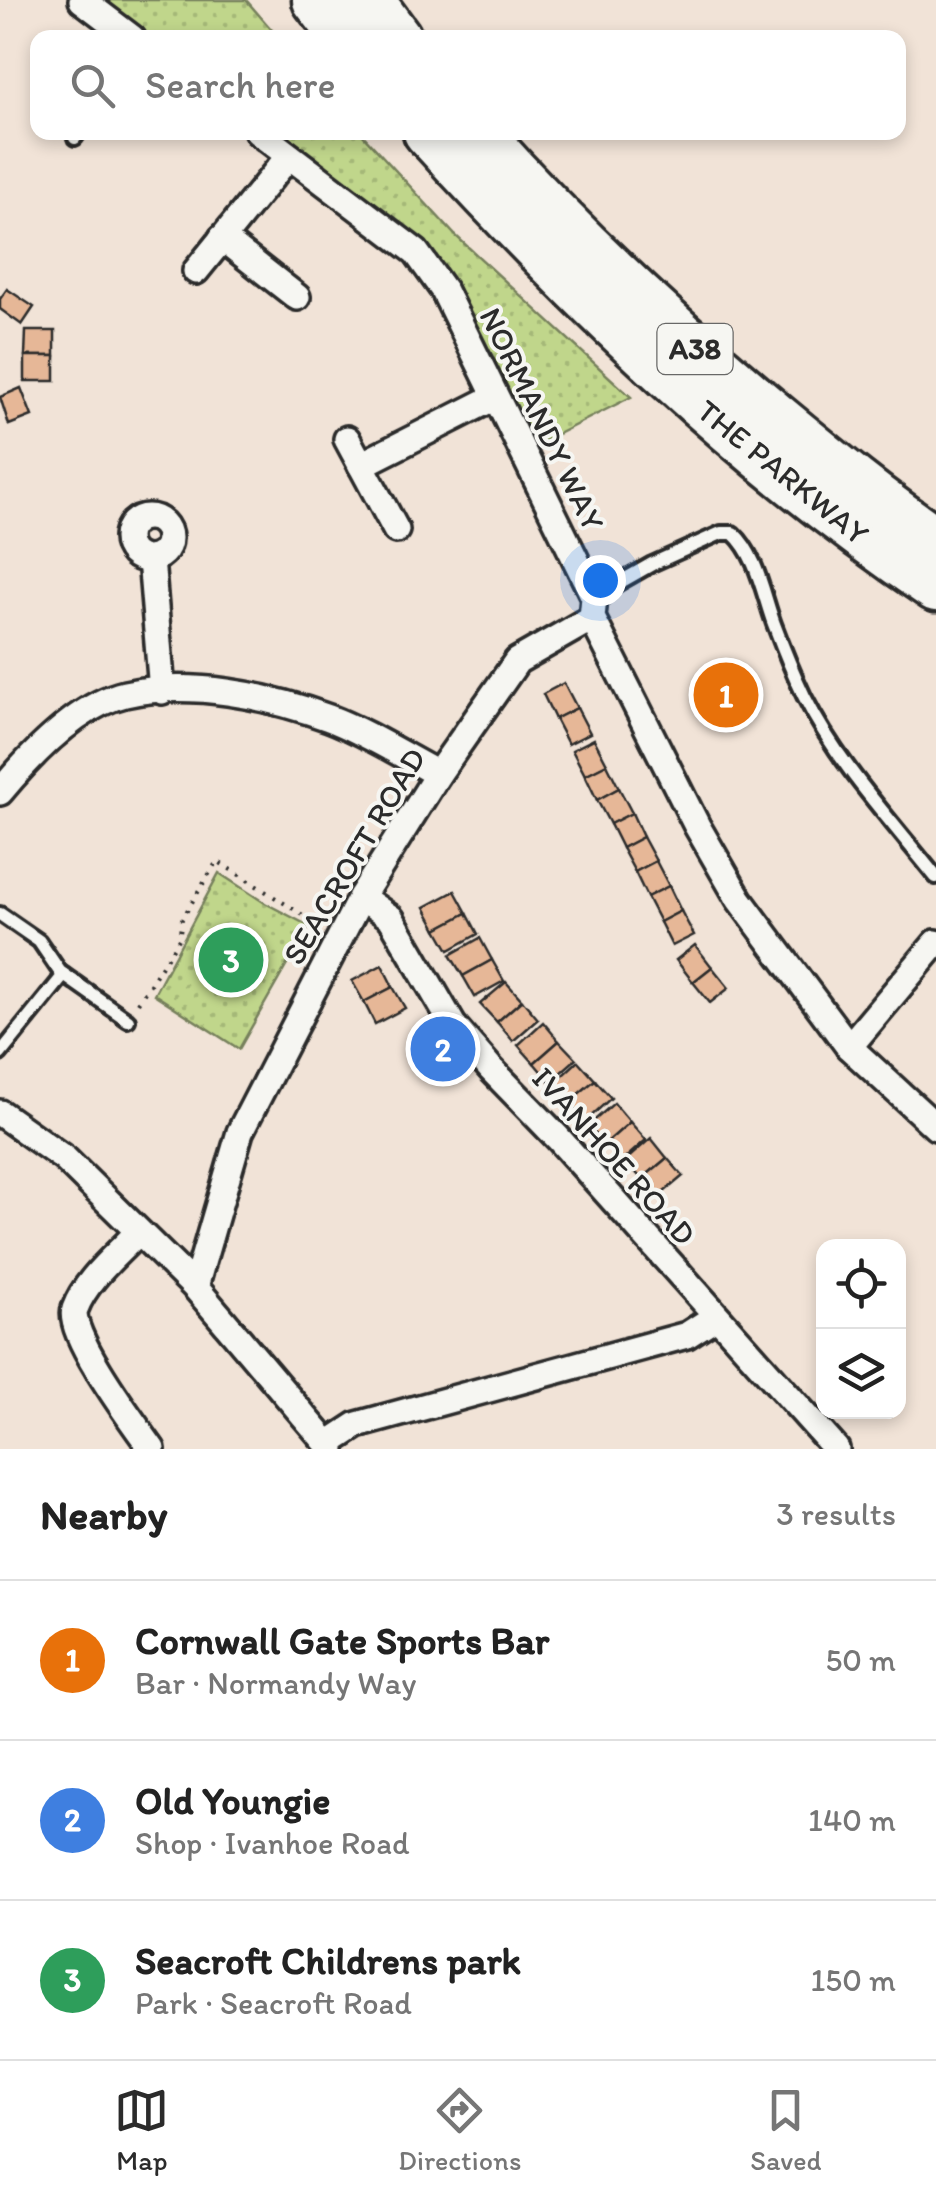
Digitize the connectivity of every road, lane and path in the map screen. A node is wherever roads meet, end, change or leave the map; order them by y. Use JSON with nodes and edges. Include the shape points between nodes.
{"nodes":[{"id":1,"x":82,"y":0,"type":"edge"},
{"id":2,"x":317,"y":0,"type":"edge"},
{"id":3,"x":368,"y":0,"type":"edge"},
{"id":4,"x":121,"y":30,"type":"edge"},
{"id":5,"x":340,"y":30,"type":"edge"},
{"id":6,"x":391,"y":30,"type":"edge"},
{"id":7,"x":268,"y":140,"type":"edge"},
{"id":8,"x":435,"y":140,"type":"edge"},
{"id":9,"x":485,"y":140,"type":"edge"},
{"id":10,"x":289,"y":156,"type":"junction"},
{"id":11,"x":222,"y":238,"type":"junction"},
{"id":12,"x":196,"y":271,"type":"dead end"},
{"id":13,"x":297,"y":297,"type":"dead end"},
{"id":14,"x":496,"y":397,"type":"junction"},
{"id":15,"x":347,"y":439,"type":"dead end"},
{"id":16,"x":361,"y":465,"type":"junction"},
{"id":17,"x":396,"y":530,"type":"dead end"},
{"id":18,"x":936,"y":541,"type":"edge"},
{"id":19,"x":151,"y":559,"type":"dead end"},
{"id":20,"x":936,"y":587,"type":"edge"},
{"id":21,"x":593,"y":607,"type":"junction"},
{"id":22,"x":162,"y":691,"type":"junction"},
{"id":23,"x":438,"y":774,"type":"junction"},
{"id":24,"x":0,"y":792,"type":"edge"},
{"id":25,"x":936,"y":877,"type":"edge"},
{"id":26,"x":360,"y":896,"type":"junction"},
{"id":27,"x":0,"y":914,"type":"edge"},
{"id":28,"x":340,"y":937,"type":"junction"},
{"id":29,"x":936,"y":943,"type":"edge"},
{"id":30,"x":64,"y":975,"type":"junction"},
{"id":31,"x":128,"y":1020,"type":"joint"},
{"id":32,"x":849,"y":1047,"type":"junction"},
{"id":33,"x":0,"y":1054,"type":"edge"},
{"id":34,"x":0,"y":1113,"type":"edge"},
{"id":35,"x":936,"y":1127,"type":"edge"},
{"id":36,"x":138,"y":1232,"type":"junction"},
{"id":37,"x":195,"y":1287,"type":"junction"},
{"id":38,"x":716,"y":1316,"type":"junction"},
{"id":39,"x":330,"y":1446,"type":"edge"},
{"id":40,"x":152,"y":1449,"type":"edge"},
{"id":41,"x":836,"y":1449,"type":"edge"}],
"edges":[{"from":1,"to":4,"type":"street"},
{"from":2,"to":5,"type":"highway"},
{"from":3,"to":6,"type":"highway"},
{"from":7,"to":10,"type":"street","name":"NORMANDY WAY"},
{"from":8,"to":20,"type":"highway","name":"THE PARKWAY","number":"A38","via":[[527,240],[710,414],[871,544]]},
{"from":9,"to":18,"type":"highway","name":"THE PARKWAY","number":"A38","via":[[708,360]]},
{"from":10,"to":11,"type":"street"},
{"from":10,"to":14,"type":"street","name":"NORMANDY WAY","via":[[416,252],[444,291]]},
{"from":11,"to":12,"type":"street"},
{"from":11,"to":13,"type":"street"},
{"from":14,"to":16,"type":"street"},
{"from":14,"to":21,"type":"street","name":"NORMANDY WAY"},
{"from":15,"to":16,"type":"street"},
{"from":16,"to":17,"type":"street"},
{"from":19,"to":22,"type":"street"},
{"from":21,"to":23,"type":"street","name":"SEACROFT ROAD","via":[[516,661]]},
{"from":21,"to":25,"type":"lane","via":[[652,564],[733,533],[761,582],[804,696],[856,782]]},
{"from":21,"to":32,"type":"street","name":"NORMANDY WAY","via":[[739,899]]},
{"from":22,"to":23,"type":"street","via":[[210,689],[329,718]]},
{"from":22,"to":24,"type":"street","via":[[122,695],[82,715],[35,749]]},
{"from":23,"to":26,"type":"street","name":"SEACROFT ROAD"},
{"from":26,"to":28,"type":"street","name":"SEACROFT ROAD"},
{"from":26,"to":38,"type":"street","name":"IVANHOE ROAD","via":[[391,918],[453,1025]]},
{"from":27,"to":30,"type":"lane","via":[[39,941]]},
{"from":28,"to":31,"type":"path","via":[[217,860],[182,918],[180,939]]},
{"from":28,"to":37,"type":"street","name":"SEACROFT ROAD","via":[[240,1132]]},
{"from":29,"to":32,"type":"street"},
{"from":30,"to":31,"type":"lane"},
{"from":30,"to":33,"type":"lane"},
{"from":32,"to":35,"type":"street","name":"NORMANDY WAY"},
{"from":34,"to":36,"type":"street","via":[[65,1159]]},
{"from":36,"to":37,"type":"street"},
{"from":36,"to":40,"type":"street","via":[[85,1290],[73,1314],[78,1337]]},
{"from":37,"to":39,"type":"street"},
{"from":38,"to":39,"type":"street","via":[[687,1335],[357,1425]]},
{"from":38,"to":41,"type":"street","name":"IVANHOE ROAD"}]}
